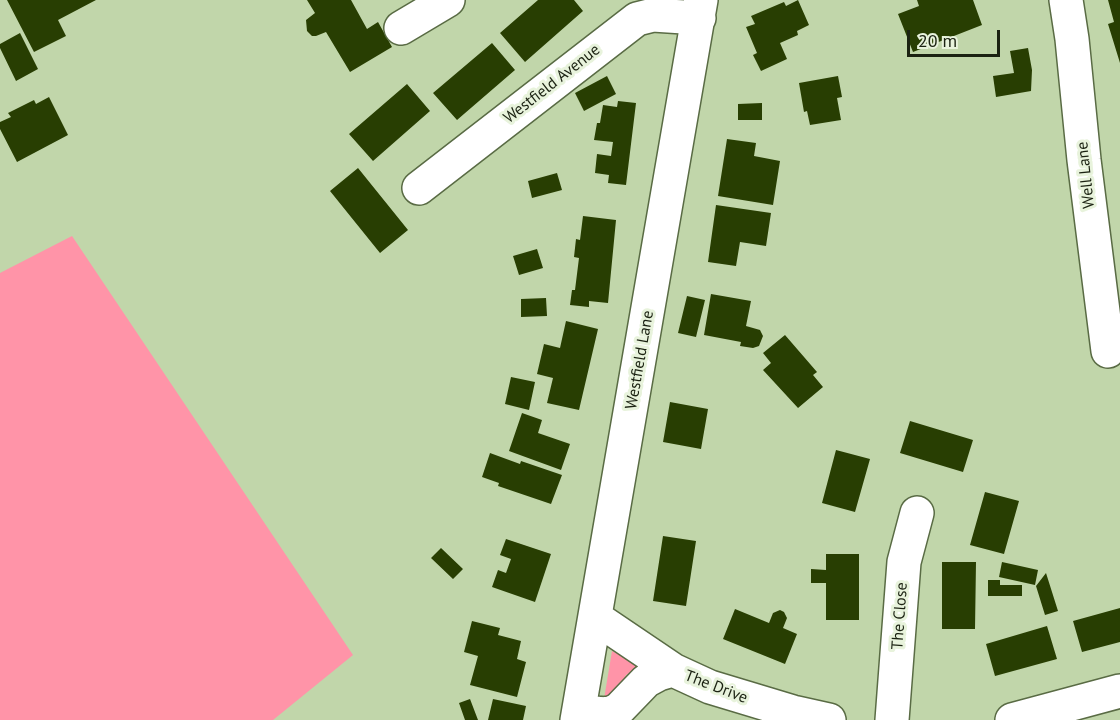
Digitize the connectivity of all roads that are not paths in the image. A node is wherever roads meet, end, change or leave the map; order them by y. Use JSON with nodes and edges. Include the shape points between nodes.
{"nodes":[{"id":1,"x":448,"y":0,"type":"edge"},
{"id":2,"x":1065,"y":0,"type":"edge"},
{"id":3,"x":700,"y":9,"type":"edge"},
{"id":4,"x":401,"y":28,"type":"dead end"},
{"id":5,"x":419,"y":188,"type":"dead end"},
{"id":6,"x":1108,"y":351,"type":"dead end"},
{"id":7,"x":917,"y":513,"type":"dead end"},
{"id":8,"x":596,"y":618,"type":"junction"},
{"id":9,"x":673,"y":670,"type":"junction"},
{"id":10,"x":1120,"y":691,"type":"edge"},
{"id":11,"x":578,"y":715,"type":"edge"},
{"id":12,"x":1031,"y":718,"type":"edge"},
{"id":13,"x":829,"y":720,"type":"edge"},
{"id":14,"x":892,"y":720,"type":"edge"}],
"edges":[{"from":1,"to":4,"type":"street"},
{"from":2,"to":6,"type":"street","name":"Well Lane"},
{"from":3,"to":5,"type":"street","name":"Westfield Avenue","via":[[637,19]]},
{"from":3,"to":8,"type":"street","name":"Westfield Lane"},
{"from":7,"to":14,"type":"street","name":"The Close","via":[[904,561]]},
{"from":8,"to":9,"type":"street","name":"The Drive"},
{"from":8,"to":11,"type":"street","name":"Westfield Lane"},
{"from":9,"to":11,"type":"street","name":"The Drive","via":[[646,681],[611,713]]},
{"from":9,"to":13,"type":"street","name":"The Drive","via":[[728,693]]},
{"from":10,"to":12,"type":"street"}]}
